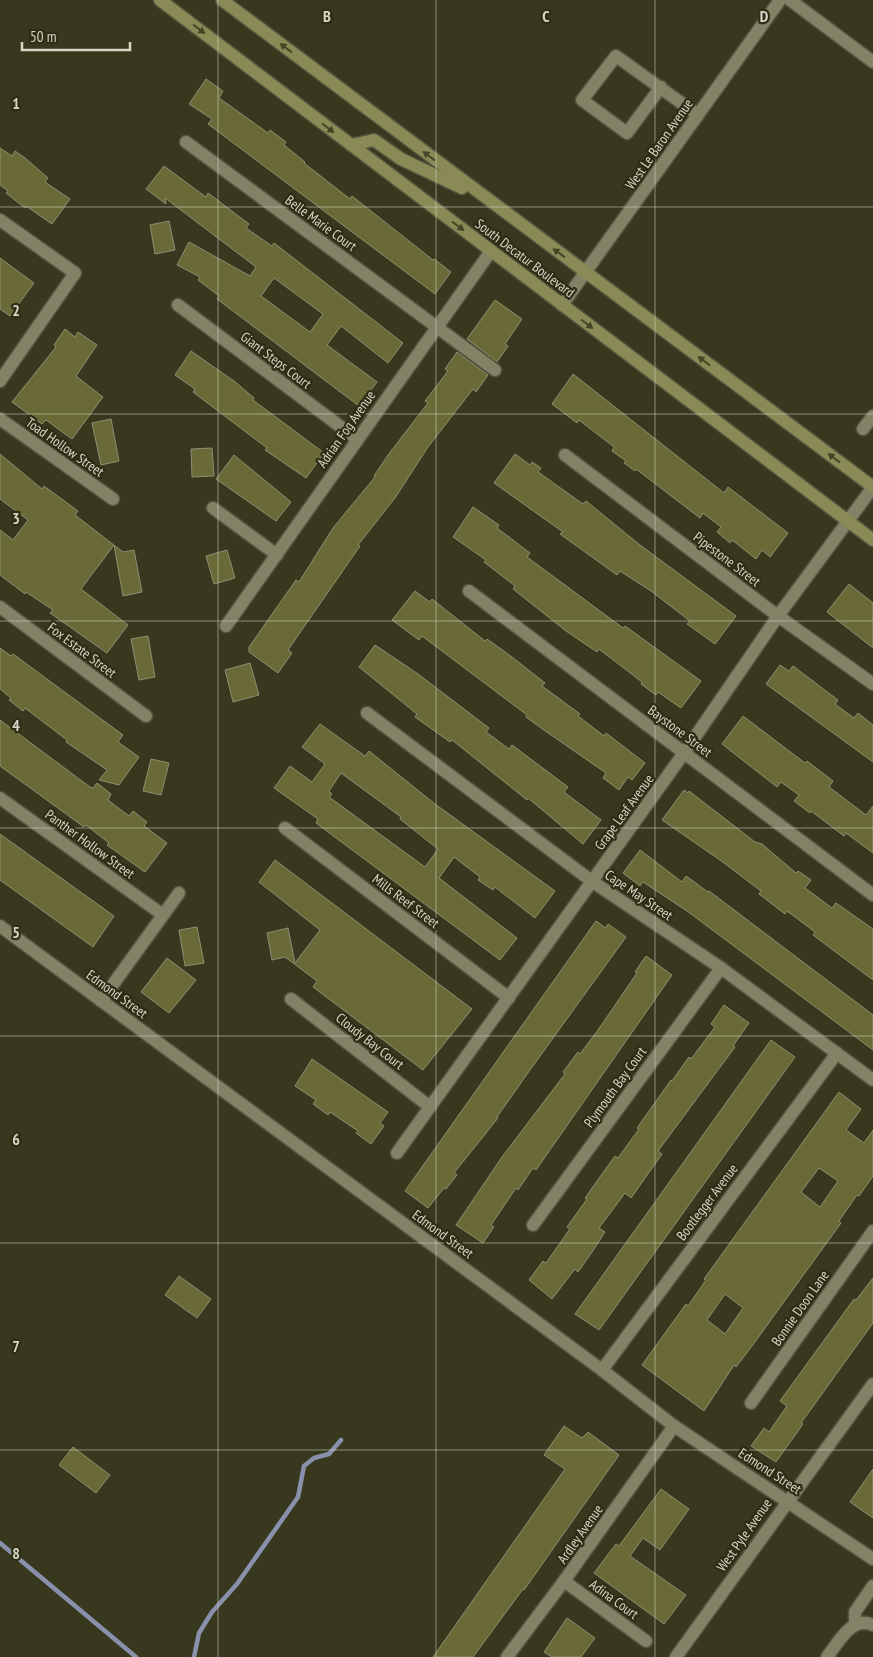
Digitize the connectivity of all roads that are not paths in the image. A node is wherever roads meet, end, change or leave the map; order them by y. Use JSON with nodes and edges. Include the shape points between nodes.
{"nodes":[{"id":1,"x":160,"y":0,"type":"edge"},
{"id":2,"x":222,"y":0,"type":"edge"},
{"id":3,"x":780,"y":0,"type":"edge"},
{"id":4,"x":790,"y":0,"type":"edge"},
{"id":5,"x":873,"y":62,"type":"edge"},
{"id":6,"x":660,"y":87,"type":"junction"},
{"id":7,"x":698,"y":114,"type":"junction"},
{"id":8,"x":186,"y":142,"type":"dead end"},
{"id":9,"x":351,"y":145,"type":"junction"},
{"id":10,"x":485,"y":198,"type":"junction"},
{"id":11,"x":0,"y":220,"type":"edge"},
{"id":12,"x":491,"y":251,"type":"junction"},
{"id":13,"x":586,"y":272,"type":"junction"},
{"id":14,"x":178,"y":305,"type":"dead end"},
{"id":15,"x":562,"y":305,"type":"junction"},
{"id":16,"x":438,"y":327,"type":"junction"},
{"id":17,"x":495,"y":370,"type":"dead end"},
{"id":18,"x":0,"y":381,"type":"edge"},
{"id":19,"x":873,"y":416,"type":"edge"},
{"id":20,"x":0,"y":419,"type":"edge"},
{"id":21,"x":863,"y":429,"type":"dead end"},
{"id":22,"x":357,"y":439,"type":"junction"},
{"id":23,"x":565,"y":455,"type":"dead end"},
{"id":24,"x":873,"y":487,"type":"edge"},
{"id":25,"x":113,"y":500,"type":"dead end"},
{"id":26,"x":213,"y":508,"type":"dead end"},
{"id":27,"x":848,"y":521,"type":"junction"},
{"id":28,"x":873,"y":540,"type":"edge"},
{"id":29,"x":277,"y":555,"type":"junction"},
{"id":30,"x":469,"y":591,"type":"dead end"},
{"id":31,"x":0,"y":607,"type":"edge"},
{"id":32,"x":778,"y":616,"type":"junction"},
{"id":33,"x":226,"y":626,"type":"dead end"},
{"id":34,"x":873,"y":684,"type":"edge"},
{"id":35,"x":367,"y":713,"type":"dead end"},
{"id":36,"x":146,"y":716,"type":"dead end"},
{"id":37,"x":684,"y":753,"type":"junction"},
{"id":38,"x":0,"y":798,"type":"edge"},
{"id":39,"x":285,"y":828,"type":"dead end"},
{"id":40,"x":593,"y":882,"type":"junction"},
{"id":41,"x":179,"y":893,"type":"dead end"},
{"id":42,"x":873,"y":895,"type":"edge"},
{"id":43,"x":163,"y":915,"type":"junction"},
{"id":44,"x":0,"y":926,"type":"edge"},
{"id":45,"x":721,"y":968,"type":"junction"},
{"id":46,"x":509,"y":998,"type":"junction"},
{"id":47,"x":291,"y":999,"type":"dead end"},
{"id":48,"x":101,"y":1001,"type":"junction"},
{"id":49,"x":837,"y":1053,"type":"junction"},
{"id":50,"x":873,"y":1080,"type":"edge"},
{"id":51,"x":430,"y":1107,"type":"junction"},
{"id":52,"x":397,"y":1153,"type":"dead end"},
{"id":53,"x":533,"y":1225,"type":"dead end"},
{"id":54,"x":873,"y":1231,"type":"edge"},
{"id":55,"x":602,"y":1370,"type":"junction"},
{"id":56,"x":873,"y":1384,"type":"edge"},
{"id":57,"x":751,"y":1403,"type":"dead end"},
{"id":58,"x":674,"y":1426,"type":"junction"},
{"id":59,"x":787,"y":1500,"type":"junction"},
{"id":60,"x":873,"y":1559,"type":"edge"},
{"id":61,"x":564,"y":1581,"type":"junction"},
{"id":62,"x":873,"y":1586,"type":"edge"},
{"id":63,"x":855,"y":1624,"type":"junction"},
{"id":64,"x":873,"y":1625,"type":"edge"},
{"id":65,"x":646,"y":1641,"type":"dead end"},
{"id":66,"x":507,"y":1657,"type":"edge"},
{"id":67,"x":676,"y":1657,"type":"edge"},
{"id":68,"x":827,"y":1657,"type":"edge"}],
"edges":[{"from":1,"to":9,"type":"main road","name":"South Decatur Boulevard","one_way":true},
{"from":10,"to":2,"type":"main road","name":"South Decatur Boulevard","one_way":true},
{"from":3,"to":7,"type":"street","name":"West Le Baron Avenue"},
{"from":4,"to":5,"type":"street"},
{"from":6,"to":6,"type":"street","via":[[616,56],[582,100],[627,132]]},
{"from":6,"to":7,"type":"street"},
{"from":7,"to":13,"type":"street","name":"West Le Baron Avenue"},
{"from":8,"to":16,"type":"street","name":"Belle Marie Court"},
{"from":9,"to":10,"type":"main road","via":[[374,140],[401,159]]},
{"from":9,"to":12,"type":"main road","name":"South Decatur Boulevard","one_way":true},
{"from":13,"to":10,"type":"main road","name":"South Decatur Boulevard","one_way":true},
{"from":11,"to":18,"type":"street","via":[[75,273]]},
{"from":12,"to":15,"type":"main road","name":"South Decatur Boulevard"},
{"from":12,"to":16,"type":"street","name":"Adrian Fog Avenue"},
{"from":13,"to":15,"type":"street","name":"West Le Baron Avenue"},
{"from":24,"to":13,"type":"main road","name":"South Decatur Boulevard","one_way":true},
{"from":14,"to":22,"type":"street","name":"Giant Steps Court"},
{"from":15,"to":27,"type":"main road","name":"South Decatur Boulevard","one_way":true},
{"from":16,"to":17,"type":"street","name":"Belle Marie Court"},
{"from":16,"to":22,"type":"street","name":"Adrian Fog Avenue"},
{"from":19,"to":21,"type":"street"},
{"from":20,"to":25,"type":"street","name":"Toad Hollow Street"},
{"from":22,"to":29,"type":"street","name":"Adrian Fog Avenue"},
{"from":23,"to":32,"type":"street","name":"Pipestone Street"},
{"from":24,"to":27,"type":"street","name":"Grape Leaf Avenue"},
{"from":26,"to":29,"type":"street"},
{"from":27,"to":28,"type":"main road","name":"South Decatur Boulevard"},
{"from":27,"to":32,"type":"street","name":"Grape Leaf Avenue"},
{"from":29,"to":33,"type":"street","name":"Adrian Fog Avenue"},
{"from":30,"to":37,"type":"street","name":"Baystone Street"},
{"from":31,"to":36,"type":"street","name":"Fox Estate Street"},
{"from":32,"to":34,"type":"street","name":"Pipestone Street"},
{"from":32,"to":37,"type":"street","name":"Grape Leaf Avenue"},
{"from":35,"to":40,"type":"street","name":"Cape May Street"},
{"from":37,"to":40,"type":"street","name":"Grape Leaf Avenue"},
{"from":37,"to":42,"type":"street","name":"Baystone Street"},
{"from":38,"to":43,"type":"street","name":"Panther Hollow Street"},
{"from":39,"to":46,"type":"street","name":"Mills Reef Street"},
{"from":40,"to":45,"type":"street","name":"Cape May Street"},
{"from":40,"to":46,"type":"street","name":"Grape Leaf Avenue"},
{"from":41,"to":43,"type":"street"},
{"from":43,"to":48,"type":"street"},
{"from":44,"to":48,"type":"street","name":"Edmond Street"},
{"from":45,"to":49,"type":"street","name":"Cape May Street"},
{"from":45,"to":53,"type":"street","name":"Plymouth Bay Court"},
{"from":46,"to":51,"type":"street","name":"Grape Leaf Avenue"},
{"from":47,"to":51,"type":"street","name":"Cloudy Bay Court"},
{"from":48,"to":55,"type":"street","name":"Edmond Street"},
{"from":49,"to":50,"type":"street","name":"Cape May Street"},
{"from":49,"to":55,"type":"street","name":"Bootlegger Avenue"},
{"from":51,"to":52,"type":"street","name":"Grape Leaf Avenue"},
{"from":54,"to":57,"type":"street","name":"Bonnie Doon Lane"},
{"from":55,"to":58,"type":"street","name":"Edmond Street"},
{"from":56,"to":59,"type":"street","name":"West Pyle Avenue"},
{"from":58,"to":59,"type":"street","name":"Edmond Street"},
{"from":58,"to":61,"type":"street","name":"Ardley Avenue"},
{"from":59,"to":60,"type":"street","name":"Edmond Street"},
{"from":59,"to":67,"type":"street","name":"West Pyle Avenue"},
{"from":61,"to":65,"type":"street","name":"Adina Court"},
{"from":61,"to":66,"type":"street","name":"Ardley Avenue"},
{"from":62,"to":63,"type":"street","via":[[855,1612]]},
{"from":63,"to":64,"type":"street","via":[[867,1622]]},
{"from":63,"to":68,"type":"street"}]}
